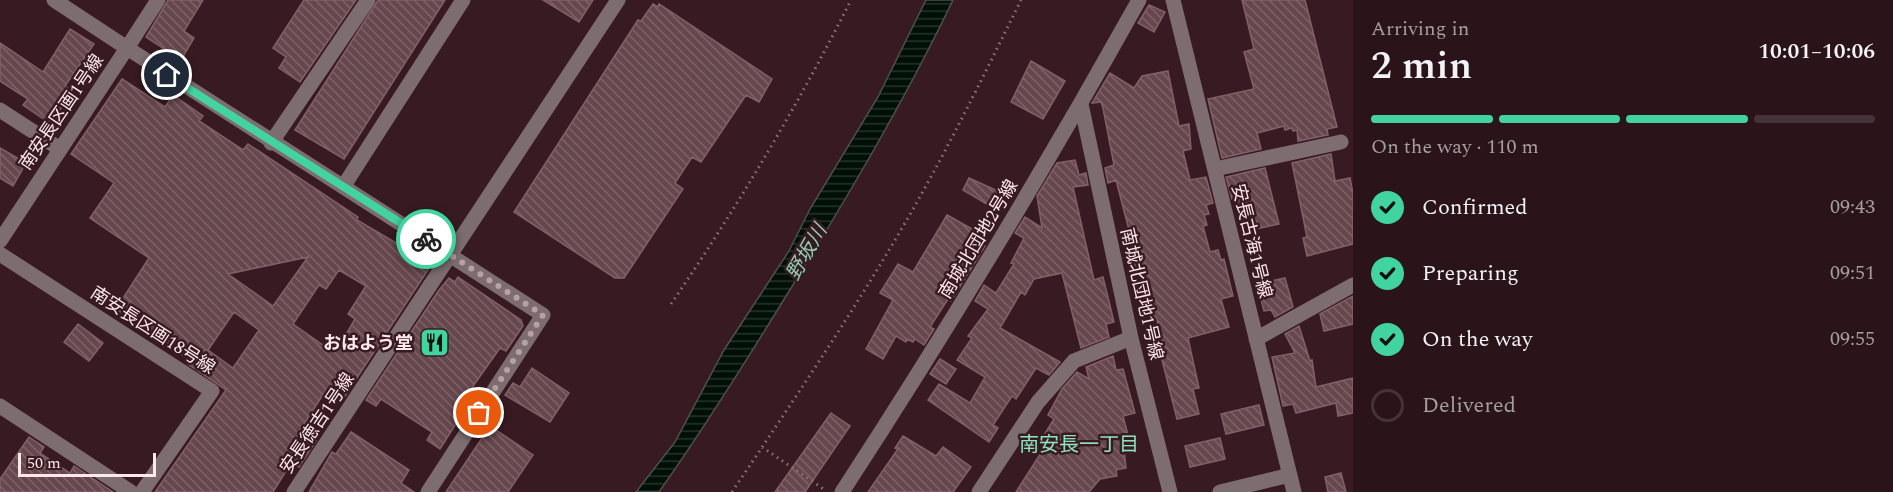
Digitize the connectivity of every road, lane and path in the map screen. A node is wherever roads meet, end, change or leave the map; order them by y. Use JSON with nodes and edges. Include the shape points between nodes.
{"nodes":[{"id":1,"x":54,"y":0,"type":"edge"},
{"id":2,"x":158,"y":0,"type":"edge"},
{"id":3,"x":368,"y":0,"type":"edge"},
{"id":4,"x":463,"y":0,"type":"edge"},
{"id":5,"x":618,"y":0,"type":"edge"},
{"id":6,"x":851,"y":0,"type":"edge"},
{"id":7,"x":1021,"y":0,"type":"edge"},
{"id":8,"x":1139,"y":0,"type":"edge"},
{"id":9,"x":1173,"y":0,"type":"edge"},
{"id":10,"x":127,"y":48,"type":"junction"},
{"id":11,"x":1081,"y":104,"type":"junction"},
{"id":12,"x":0,"y":110,"type":"edge"},
{"id":13,"x":1341,"y":142,"type":"dead end"},
{"id":14,"x":271,"y":143,"type":"junction"},
{"id":15,"x":60,"y":149,"type":"junction"},
{"id":16,"x":1215,"y":169,"type":"junction"},
{"id":17,"x":343,"y":187,"type":"junction"},
{"id":18,"x":0,"y":240,"type":"edge"},
{"id":19,"x":0,"y":254,"type":"edge"},
{"id":20,"x":451,"y":255,"type":"junction"},
{"id":21,"x":1353,"y":285,"type":"edge"},
{"id":22,"x":671,"y":304,"type":"dead end"},
{"id":23,"x":1131,"y":338,"type":"junction"},
{"id":24,"x":1256,"y":339,"type":"junction"},
{"id":25,"x":0,"y":406,"type":"edge"},
{"id":26,"x":762,"y":447,"type":"junction"},
{"id":27,"x":1290,"y":475,"type":"junction"},
{"id":28,"x":130,"y":492,"type":"edge"},
{"id":29,"x":142,"y":492,"type":"edge"},
{"id":30,"x":294,"y":492,"type":"edge"},
{"id":31,"x":428,"y":492,"type":"edge"},
{"id":32,"x":732,"y":492,"type":"edge"},
{"id":33,"x":828,"y":492,"type":"edge"},
{"id":34,"x":842,"y":492,"type":"edge"},
{"id":35,"x":979,"y":492,"type":"edge"},
{"id":36,"x":1170,"y":492,"type":"edge"},
{"id":37,"x":1220,"y":492,"type":"edge"},
{"id":38,"x":1294,"y":492,"type":"edge"}],
"edges":[{"from":1,"to":10,"type":"street","name":"南安長区画1号線"},
{"from":2,"to":10,"type":"street"},
{"from":3,"to":14,"type":"street"},
{"from":4,"to":17,"type":"street"},
{"from":5,"to":20,"type":"street","name":"安長徳吉1号線"},
{"from":6,"to":22,"type":"path","via":[[778,136]]},
{"from":7,"to":26,"type":"path","via":[[903,226]]},
{"from":8,"to":11,"type":"street","name":"南城北団地2号線"},
{"from":9,"to":16,"type":"street","name":"安長古海1号線"},
{"from":10,"to":14,"type":"street"},
{"from":10,"to":15,"type":"street","name":"南安長区画1号線"},
{"from":11,"to":23,"type":"street","name":"南城北団地1号線"},
{"from":11,"to":34,"type":"street","name":"南城北団地2号線","via":[[936,349]]},
{"from":12,"to":15,"type":"street"},
{"from":13,"to":16,"type":"street"},
{"from":14,"to":17,"type":"street"},
{"from":15,"to":18,"type":"street","name":"南安長区画1号線"},
{"from":16,"to":24,"type":"street","name":"安長古海1号線"},
{"from":17,"to":20,"type":"street"},
{"from":19,"to":29,"type":"street","name":"南安長区画18号線","via":[[212,392]]},
{"from":20,"to":30,"type":"street","name":"安長徳吉1号線"},
{"from":20,"to":31,"type":"street","via":[[543,315]]},
{"from":21,"to":24,"type":"street"},
{"from":23,"to":35,"type":"street","via":[[1074,361],[1038,402]]},
{"from":23,"to":36,"type":"street","name":"南城北団地1号線"},
{"from":24,"to":27,"type":"street","name":"安長古海1号線"},
{"from":25,"to":28,"type":"street"},
{"from":26,"to":32,"type":"path"},
{"from":26,"to":33,"type":"path"},
{"from":27,"to":37,"type":"street"},
{"from":27,"to":38,"type":"street","name":"安長古海1号線"}]}
